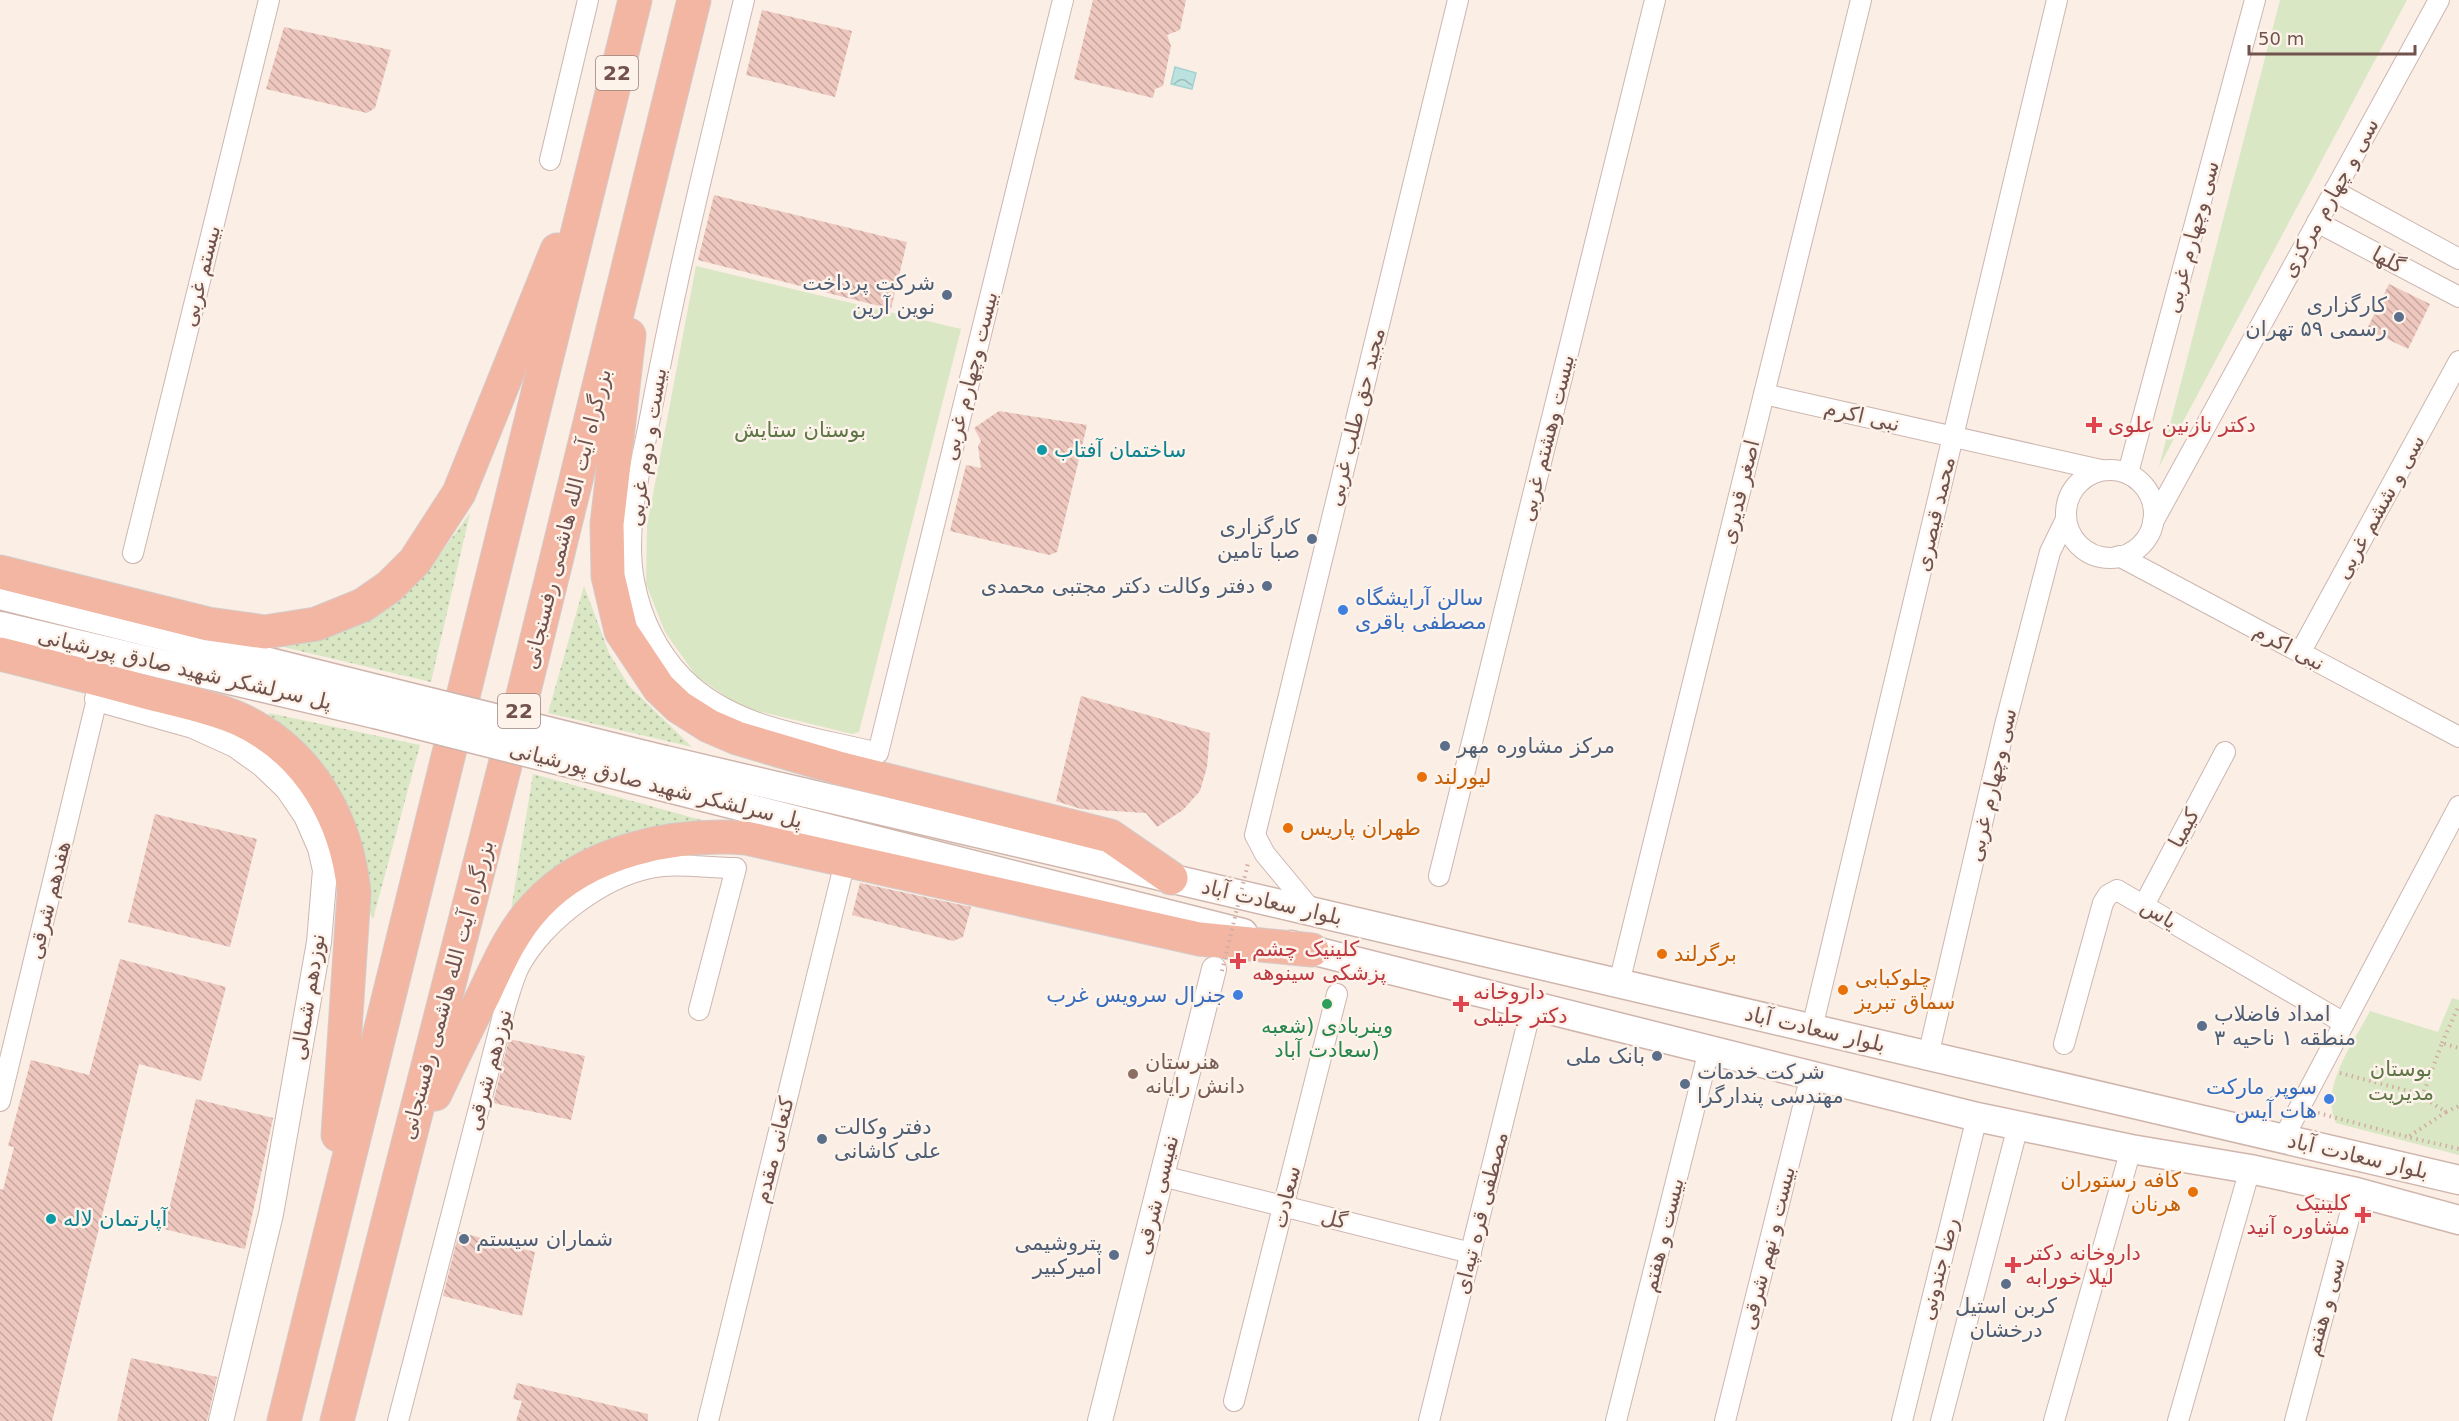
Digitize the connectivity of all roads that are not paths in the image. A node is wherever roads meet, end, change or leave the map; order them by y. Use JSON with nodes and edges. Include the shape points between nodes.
{"nodes":[{"id":1,"x":269,"y":0,"type":"edge"},
{"id":2,"x":588,"y":0,"type":"edge"},
{"id":3,"x":635,"y":0,"type":"edge"},
{"id":4,"x":694,"y":0,"type":"edge"},
{"id":5,"x":744,"y":0,"type":"edge"},
{"id":6,"x":1063,"y":0,"type":"edge"},
{"id":7,"x":1458,"y":0,"type":"edge"},
{"id":8,"x":1655,"y":0,"type":"edge"},
{"id":9,"x":1861,"y":0,"type":"edge"},
{"id":10,"x":2057,"y":0,"type":"edge"},
{"id":11,"x":2255,"y":0,"type":"edge"},
{"id":12,"x":2439,"y":0,"type":"edge"},
{"id":13,"x":599,"y":146,"type":"junction"},
{"id":14,"x":550,"y":160,"type":"dead end"},
{"id":15,"x":2334,"y":191,"type":"junction"},
{"id":16,"x":2317,"y":222,"type":"junction"},
{"id":17,"x":639,"y":226,"type":"junction"},
{"id":18,"x":2459,"y":259,"type":"edge"},
{"id":19,"x":2459,"y":297,"type":"edge"},
{"id":20,"x":2459,"y":361,"type":"edge"},
{"id":21,"x":1764,"y":394,"type":"junction"},
{"id":22,"x":1953,"y":436,"type":"junction"},
{"id":23,"x":2101,"y":470,"type":"junction"},
{"id":24,"x":2128,"y":473,"type":"junction"},
{"id":25,"x":2066,"y":519,"type":"junction"},
{"id":26,"x":2153,"y":522,"type":"junction"},
{"id":27,"x":133,"y":553,"type":"dead end"},
{"id":28,"x":2120,"y":556,"type":"junction"},
{"id":29,"x":0,"y":572,"type":"edge"},
{"id":30,"x":0,"y":595,"type":"edge"},
{"id":31,"x":0,"y":626,"type":"edge"},
{"id":32,"x":2300,"y":653,"type":"junction"},
{"id":33,"x":0,"y":654,"type":"edge"},
{"id":34,"x":97,"y":699,"type":"joint"},
{"id":35,"x":378,"y":702,"type":"junction"},
{"id":36,"x":2459,"y":737,"type":"edge"},
{"id":37,"x":2225,"y":752,"type":"dead end"},
{"id":38,"x":878,"y":753,"type":"joint"},
{"id":39,"x":662,"y":773,"type":"junction"},
{"id":40,"x":2459,"y":806,"type":"edge"},
{"id":41,"x":1438,"y":876,"type":"dead end"},
{"id":42,"x":841,"y":878,"type":"dead end"},
{"id":43,"x":1171,"y":878,"type":"junction"},
{"id":44,"x":2144,"y":905,"type":"junction"},
{"id":45,"x":1313,"y":912,"type":"junction"},
{"id":46,"x":1312,"y":950,"type":"junction"},
{"id":47,"x":1218,"y":970,"type":"road end"},
{"id":48,"x":1619,"y":983,"type":"junction"},
{"id":49,"x":1337,"y":994,"type":"dead end"},
{"id":50,"x":1532,"y":1005,"type":"junction"},
{"id":51,"x":699,"y":1010,"type":"dead end"},
{"id":52,"x":2344,"y":1023,"type":"junction"},
{"id":53,"x":1812,"y":1028,"type":"junction"},
{"id":54,"x":2064,"y":1044,"type":"dead end"},
{"id":55,"x":1708,"y":1050,"type":"junction"},
{"id":56,"x":1928,"y":1056,"type":"junction"},
{"id":57,"x":1811,"y":1075,"type":"junction"},
{"id":58,"x":0,"y":1101,"type":"edge"},
{"id":59,"x":2121,"y":1101,"type":"junction"},
{"id":60,"x":1977,"y":1117,"type":"junction"},
{"id":61,"x":2018,"y":1126,"type":"junction"},
{"id":62,"x":2283,"y":1138,"type":"junction"},
{"id":63,"x":2122,"y":1148,"type":"junction"},
{"id":64,"x":2250,"y":1169,"type":"junction"},
{"id":65,"x":399,"y":1175,"type":"junction"},
{"id":66,"x":1162,"y":1176,"type":"junction"},
{"id":67,"x":2459,"y":1180,"type":"edge"},
{"id":68,"x":2356,"y":1192,"type":"junction"},
{"id":69,"x":1284,"y":1206,"type":"junction"},
{"id":70,"x":333,"y":1217,"type":"junction"},
{"id":71,"x":2459,"y":1220,"type":"edge"},
{"id":72,"x":1471,"y":1253,"type":"junction"},
{"id":73,"x":1234,"y":1401,"type":"dead end"},
{"id":74,"x":221,"y":1421,"type":"edge"},
{"id":75,"x":284,"y":1421,"type":"edge"},
{"id":76,"x":337,"y":1421,"type":"edge"},
{"id":77,"x":398,"y":1421,"type":"edge"},
{"id":78,"x":708,"y":1421,"type":"edge"},
{"id":79,"x":1100,"y":1421,"type":"edge"},
{"id":80,"x":1429,"y":1421,"type":"edge"},
{"id":81,"x":1616,"y":1421,"type":"edge"},
{"id":82,"x":1725,"y":1421,"type":"edge"},
{"id":83,"x":1902,"y":1421,"type":"edge"},
{"id":84,"x":1941,"y":1421,"type":"edge"},
{"id":85,"x":2054,"y":1421,"type":"edge"},
{"id":86,"x":2178,"y":1421,"type":"edge"},
{"id":87,"x":2295,"y":1421,"type":"edge"}],
"edges":[{"from":1,"to":27,"type":"street","name":"بیستم غربی"},
{"from":2,"to":14,"type":"street"},
{"from":3,"to":13,"type":"highway","number":"22"},
{"from":4,"to":17,"type":"highway","name":"بزرگراه آیت الله هاشمی رفسنجانی","number":"22"},
{"from":5,"to":38,"type":"street","name":"بیست و دوم غربی","via":[[673,296],[638,486],[632,537],[633,579],[643,615],[658,647],[684,679],[721,707],[748,721]]},
{"from":6,"to":38,"type":"street","name":"بیست وچهارم غربی"},
{"from":7,"to":45,"type":"street","name":"مجید حق طلب غربی","via":[[1255,834],[1264,854]]},
{"from":8,"to":41,"type":"street","name":"بیست وهشتم غربی"},
{"from":9,"to":21,"type":"street","name":"اصغر قدیری"},
{"from":10,"to":22,"type":"street","name":"محمد قیصری"},
{"from":11,"to":24,"type":"street","name":"سی وچهارم غربی"},
{"from":12,"to":15,"type":"street","name":"سی و چهارم مرکزی"},
{"from":13,"to":29,"type":"highway","via":[[459,493],[415,561],[363,605],[316,624],[265,632],[208,624]]},
{"from":13,"to":70,"type":"highway","number":"22"},
{"from":15,"to":16,"type":"street","name":"سی و چهارم مرکزی"},
{"from":15,"to":18,"type":"street","name":"گلها"},
{"from":16,"to":19,"type":"street","name":"گلها"},
{"from":16,"to":26,"type":"street","name":"سی و چهارم مرکزی"},
{"from":17,"to":43,"type":"highway","via":[[606,553],[611,600],[621,632],[659,688],[679,707],[737,738],[842,769],[1110,836]]},
{"from":17,"to":65,"type":"highway","name":"بزرگراه آیت الله هاشمی رفسنجانی","number":"22"},
{"from":20,"to":32,"type":"street","name":"سی و ششم غربی"},
{"from":21,"to":22,"type":"street","name":"نبی اکرم"},
{"from":21,"to":48,"type":"street","name":"اصغر قدیری"},
{"from":22,"to":23,"type":"street","name":"نبی اکرم"},
{"from":22,"to":53,"type":"street","name":"محمد قیصری"},
{"from":23,"to":24,"type":"street"},
{"from":23,"to":25,"type":"street","via":[[2088,475],[2074,489],[2066,506]]},
{"from":24,"to":26,"type":"street","via":[[2149,494]]},
{"from":25,"to":28,"type":"street","via":[[2069,532],[2087,552],[2099,557]]},
{"from":25,"to":56,"type":"street","name":"سی وچهارم غربی","via":[[2050,552],[2005,725]]},
{"from":26,"to":28,"type":"street","via":[[2138,548]]},
{"from":28,"to":32,"type":"street","name":"نبی اکرم"},
{"from":30,"to":35,"type":"main road","name":"پل سرلشکر شهید صادق پورشیانی"},
{"from":31,"to":35,"type":"main road","name":"پل سرلشکر شهید صادق پورشیانی"},
{"from":32,"to":36,"type":"street","name":"نبی اکرم"},
{"from":33,"to":70,"type":"highway","via":[[238,718],[283,748],[320,790],[342,829],[352,867],[355,910]]},
{"from":34,"to":58,"type":"street","name":"هفدهم شرقی"},
{"from":34,"to":74,"type":"street","name":"نوزدهم شمالی","via":[[193,726],[235,745],[263,765],[287,788],[306,816],[325,870],[319,942],[271,1214]]},
{"from":35,"to":39,"type":"main road","name":"پل سرلشکر شهید صادق پورشیانی","bridge":true},
{"from":37,"to":44,"type":"street","name":"کیمیا"},
{"from":39,"to":43,"type":"main road","name":"پل سرلشکر شهید صادق پورشیانی"},
{"from":39,"to":46,"type":"main road","name":"پل سرلشکر شهید صادق پورشیانی"},
{"from":40,"to":52,"type":"street"},
{"from":42,"to":78,"type":"street","name":"کنعانی مقدم"},
{"from":43,"to":45,"type":"main road","name":"بلوار سعادت آباد"},
{"from":44,"to":52,"type":"street","name":"یاس"},
{"from":44,"to":54,"type":"street","name":"یاس","via":[[2117,890],[2103,903]]},
{"from":45,"to":48,"type":"main road","name":"بلوار سعادت آباد"},
{"from":46,"to":50,"type":"main road","name":"بلوار سعادت آباد"},
{"from":46,"to":65,"type":"highway","via":[[1199,939],[746,838],[715,836],[655,844],[597,863],[565,881],[536,905],[497,967]]},
{"from":47,"to":66,"type":"street","name":"نفیسی شرقی"},
{"from":48,"to":53,"type":"main road","name":"بلوار سعادت آباد"},
{"from":49,"to":69,"type":"street","name":"سعادت"},
{"from":50,"to":55,"type":"main road","name":"بلوار سعادت آباد"},
{"from":50,"to":72,"type":"street","name":"مصطفی قره تپه‌ای"},
{"from":51,"to":77,"type":"street","name":"نوزدهم شرقی","via":[[736,868],[663,866],[629,873],[594,891],[563,915],[518,968]]},
{"from":52,"to":62,"type":"street"},
{"from":53,"to":56,"type":"main road","name":"بلوار سعادت آباد"},
{"from":55,"to":57,"type":"main road","name":"بلوار سعادت آباد"},
{"from":55,"to":81,"type":"street","name":"بیست و هفتم"},
{"from":56,"to":59,"type":"main road","name":"بلوار سعادت آباد"},
{"from":57,"to":60,"type":"main road","name":"بلوار سعادت آباد"},
{"from":57,"to":82,"type":"street","name":"بیست و نهم شرقی"},
{"from":59,"to":62,"type":"main road","name":"بلوار سعادت آباد"},
{"from":59,"to":63,"type":"main road"},
{"from":60,"to":61,"type":"main road","name":"بلوار سعادت آباد"},
{"from":60,"to":83,"type":"street","name":"رضا جندونی"},
{"from":61,"to":63,"type":"main road","name":"بلوار سعادت آباد"},
{"from":61,"to":84,"type":"street","name":"رضا جندونی"},
{"from":62,"to":67,"type":"main road","name":"بلوار سعادت آباد"},
{"from":63,"to":64,"type":"main road","name":"بلوار سعادت آباد"},
{"from":63,"to":85,"type":"street"},
{"from":64,"to":68,"type":"main road","name":"بلوار سعادت آباد"},
{"from":64,"to":86,"type":"street"},
{"from":65,"to":76,"type":"highway","name":"بزرگراه آیت الله هاشمی رفسنجانی","number":"22"},
{"from":66,"to":69,"type":"street","name":"گل"},
{"from":66,"to":79,"type":"street","name":"نفیسی شرقی"},
{"from":68,"to":71,"type":"main road","name":"بلوار سعادت آباد"},
{"from":68,"to":87,"type":"street","name":"سی و هفتم"},
{"from":69,"to":72,"type":"street","name":"گل"},
{"from":69,"to":73,"type":"street","name":"سعادت"},
{"from":70,"to":75,"type":"highway","number":"22"},
{"from":72,"to":80,"type":"street","name":"مصطفی قره تپه‌ای"}]}
